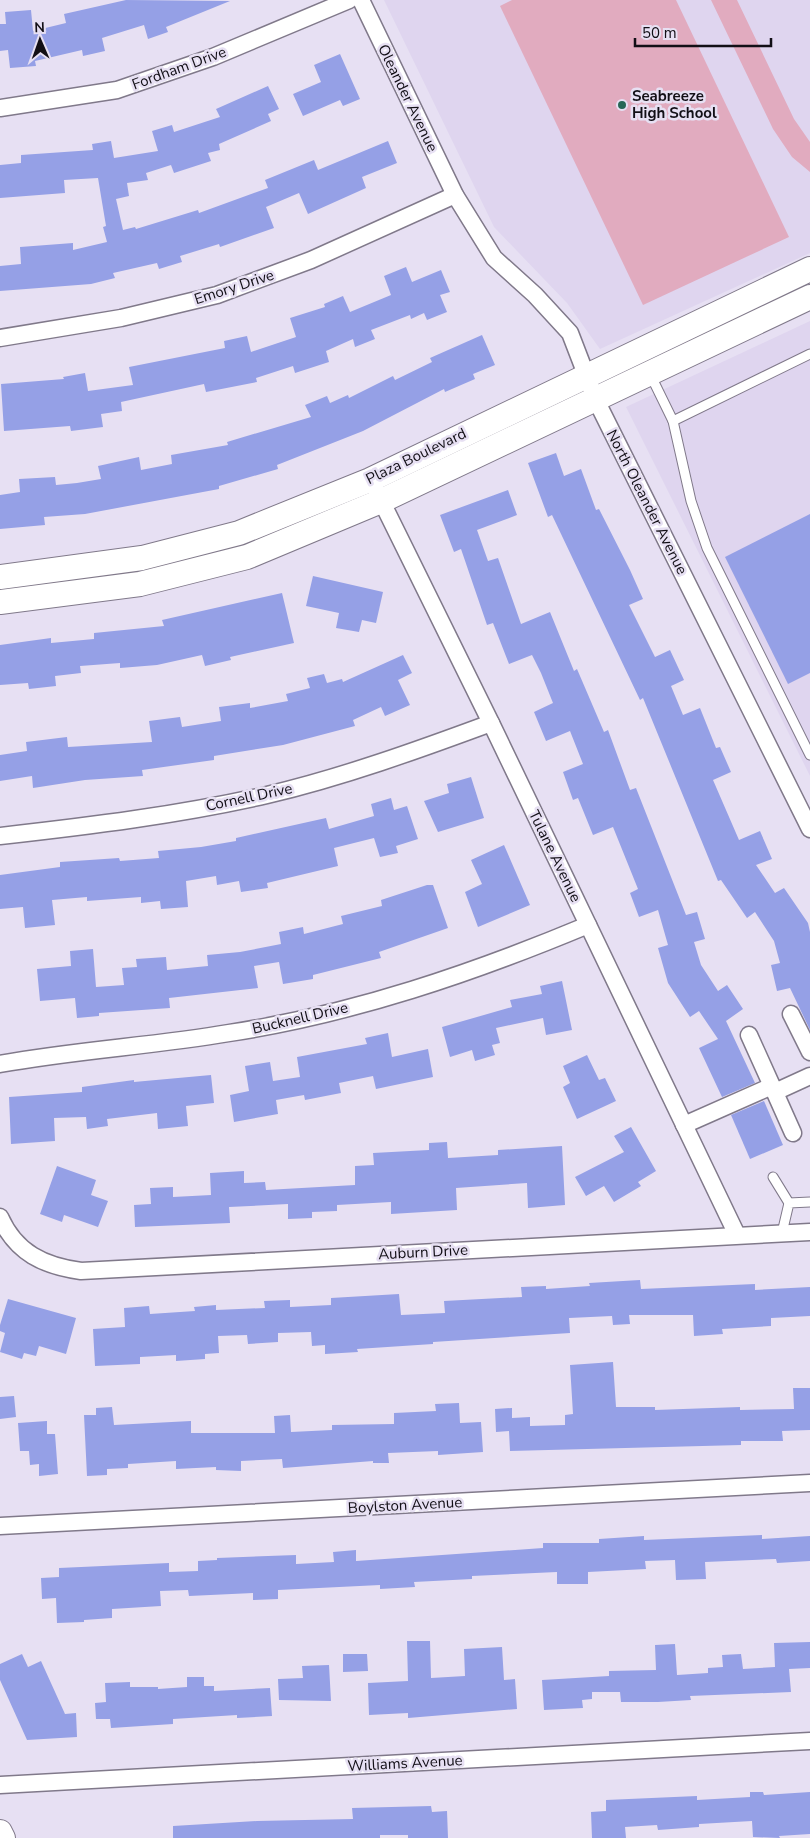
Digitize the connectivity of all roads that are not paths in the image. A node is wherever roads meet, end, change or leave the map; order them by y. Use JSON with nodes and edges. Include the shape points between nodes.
{"nodes":[{"id":1,"x":350,"y":0,"type":"edge"},
{"id":2,"x":361,"y":0,"type":"edge"},
{"id":3,"x":0,"y":108,"type":"edge"},
{"id":4,"x":455,"y":196,"type":"junction"},
{"id":5,"x":810,"y":269,"type":"edge"},
{"id":6,"x":810,"y":296,"type":"edge"},
{"id":7,"x":0,"y":338,"type":"edge"},
{"id":8,"x":810,"y":354,"type":"edge"},
{"id":9,"x":649,"y":372,"type":"junction"},
{"id":10,"x":587,"y":373,"type":"junction"},
{"id":11,"x":595,"y":398,"type":"junction"},
{"id":12,"x":673,"y":421,"type":"junction"},
{"id":13,"x":370,"y":480,"type":"junction"},
{"id":14,"x":381,"y":501,"type":"junction"},
{"id":15,"x":0,"y":576,"type":"edge"},
{"id":16,"x":0,"y":602,"type":"edge"},
{"id":17,"x":491,"y":723,"type":"junction"},
{"id":18,"x":810,"y":754,"type":"edge"},
{"id":19,"x":810,"y":829,"type":"edge"},
{"id":20,"x":0,"y":836,"type":"edge"},
{"id":21,"x":588,"y":925,"type":"junction"},
{"id":22,"x":791,"y":1014,"type":"dead end"},
{"id":23,"x":749,"y":1035,"type":"dead end"},
{"id":24,"x":810,"y":1052,"type":"edge"},
{"id":25,"x":0,"y":1064,"type":"edge"},
{"id":26,"x":810,"y":1076,"type":"edge"},
{"id":27,"x":774,"y":1089,"type":"junction"},
{"id":28,"x":684,"y":1125,"type":"junction"},
{"id":29,"x":794,"y":1133,"type":"dead end"},
{"id":30,"x":773,"y":1177,"type":"dead end"},
{"id":31,"x":810,"y":1202,"type":"edge"},
{"id":32,"x":789,"y":1203,"type":"junction"},
{"id":33,"x":0,"y":1217,"type":"edge"},
{"id":34,"x":810,"y":1232,"type":"edge"},
{"id":35,"x":782,"y":1233,"type":"junction"},
{"id":36,"x":737,"y":1235,"type":"junction"},
{"id":37,"x":810,"y":1484,"type":"edge"},
{"id":38,"x":0,"y":1526,"type":"edge"},
{"id":39,"x":810,"y":1741,"type":"edge"},
{"id":40,"x":0,"y":1785,"type":"edge"},
{"id":41,"x":0,"y":1832,"type":"edge"},
{"id":42,"x":3,"y":1838,"type":"edge"}],
"edges":[{"from":1,"to":3,"type":"street","name":"Fordham Drive","via":[[213,57],[117,90]]},
{"from":2,"to":4,"type":"street","name":"Oleander Avenue"},
{"from":4,"to":7,"type":"street","name":"Emory Drive","via":[[312,260],[217,295],[121,318]]},
{"from":4,"to":10,"type":"street","name":"North Oleander Avenue","via":[[494,258],[570,333]]},
{"from":5,"to":10,"type":"street","name":"Plaza Boulevard"},
{"from":6,"to":9,"type":"street","name":"Plaza Boulevard"},
{"from":8,"to":12,"type":"lane"},
{"from":9,"to":11,"type":"street","name":"Plaza Boulevard"},
{"from":9,"to":12,"type":"lane"},
{"from":10,"to":11,"type":"street","name":"North Oleander Avenue"},
{"from":10,"to":13,"type":"street","name":"Plaza Boulevard"},
{"from":11,"to":14,"type":"street","name":"Plaza Boulevard"},
{"from":11,"to":19,"type":"street","name":"North Oleander Avenue"},
{"from":12,"to":18,"type":"lane","via":[[691,500],[707,548]]},
{"from":13,"to":14,"type":"street","name":"Tulane Avenue"},
{"from":13,"to":15,"type":"street","name":"Plaza Boulevard","via":[[239,533],[142,558]]},
{"from":14,"to":16,"type":"street","name":"Plaza Boulevard","via":[[247,557],[140,584]]},
{"from":14,"to":17,"type":"street","name":"Tulane Avenue"},
{"from":17,"to":20,"type":"street","name":"Cornell Drive","via":[[402,756],[267,795],[130,821]]},
{"from":17,"to":21,"type":"street","name":"Tulane Avenue"},
{"from":21,"to":25,"type":"street","name":"Bucknell Drive","via":[[477,970],[335,1011],[230,1033]]},
{"from":21,"to":28,"type":"street","name":"Tulane Avenue"},
{"from":22,"to":24,"type":"street"},
{"from":23,"to":27,"type":"street"},
{"from":26,"to":27,"type":"street"},
{"from":27,"to":28,"type":"street"},
{"from":27,"to":29,"type":"street"},
{"from":28,"to":36,"type":"street","name":"Tulane Avenue"},
{"from":30,"to":32,"type":"lane"},
{"from":31,"to":32,"type":"lane"},
{"from":32,"to":35,"type":"lane"},
{"from":33,"to":36,"type":"street","name":"Auburn Drive","via":[[19,1246],[38,1259],[56,1268],[81,1271]]},
{"from":34,"to":35,"type":"street","name":"Auburn Drive"},
{"from":35,"to":36,"type":"street","name":"Auburn Drive"},
{"from":37,"to":38,"type":"street","name":"Boylston Avenue"},
{"from":39,"to":40,"type":"street","name":"Williams Avenue"},
{"from":41,"to":42,"type":"street"}]}
